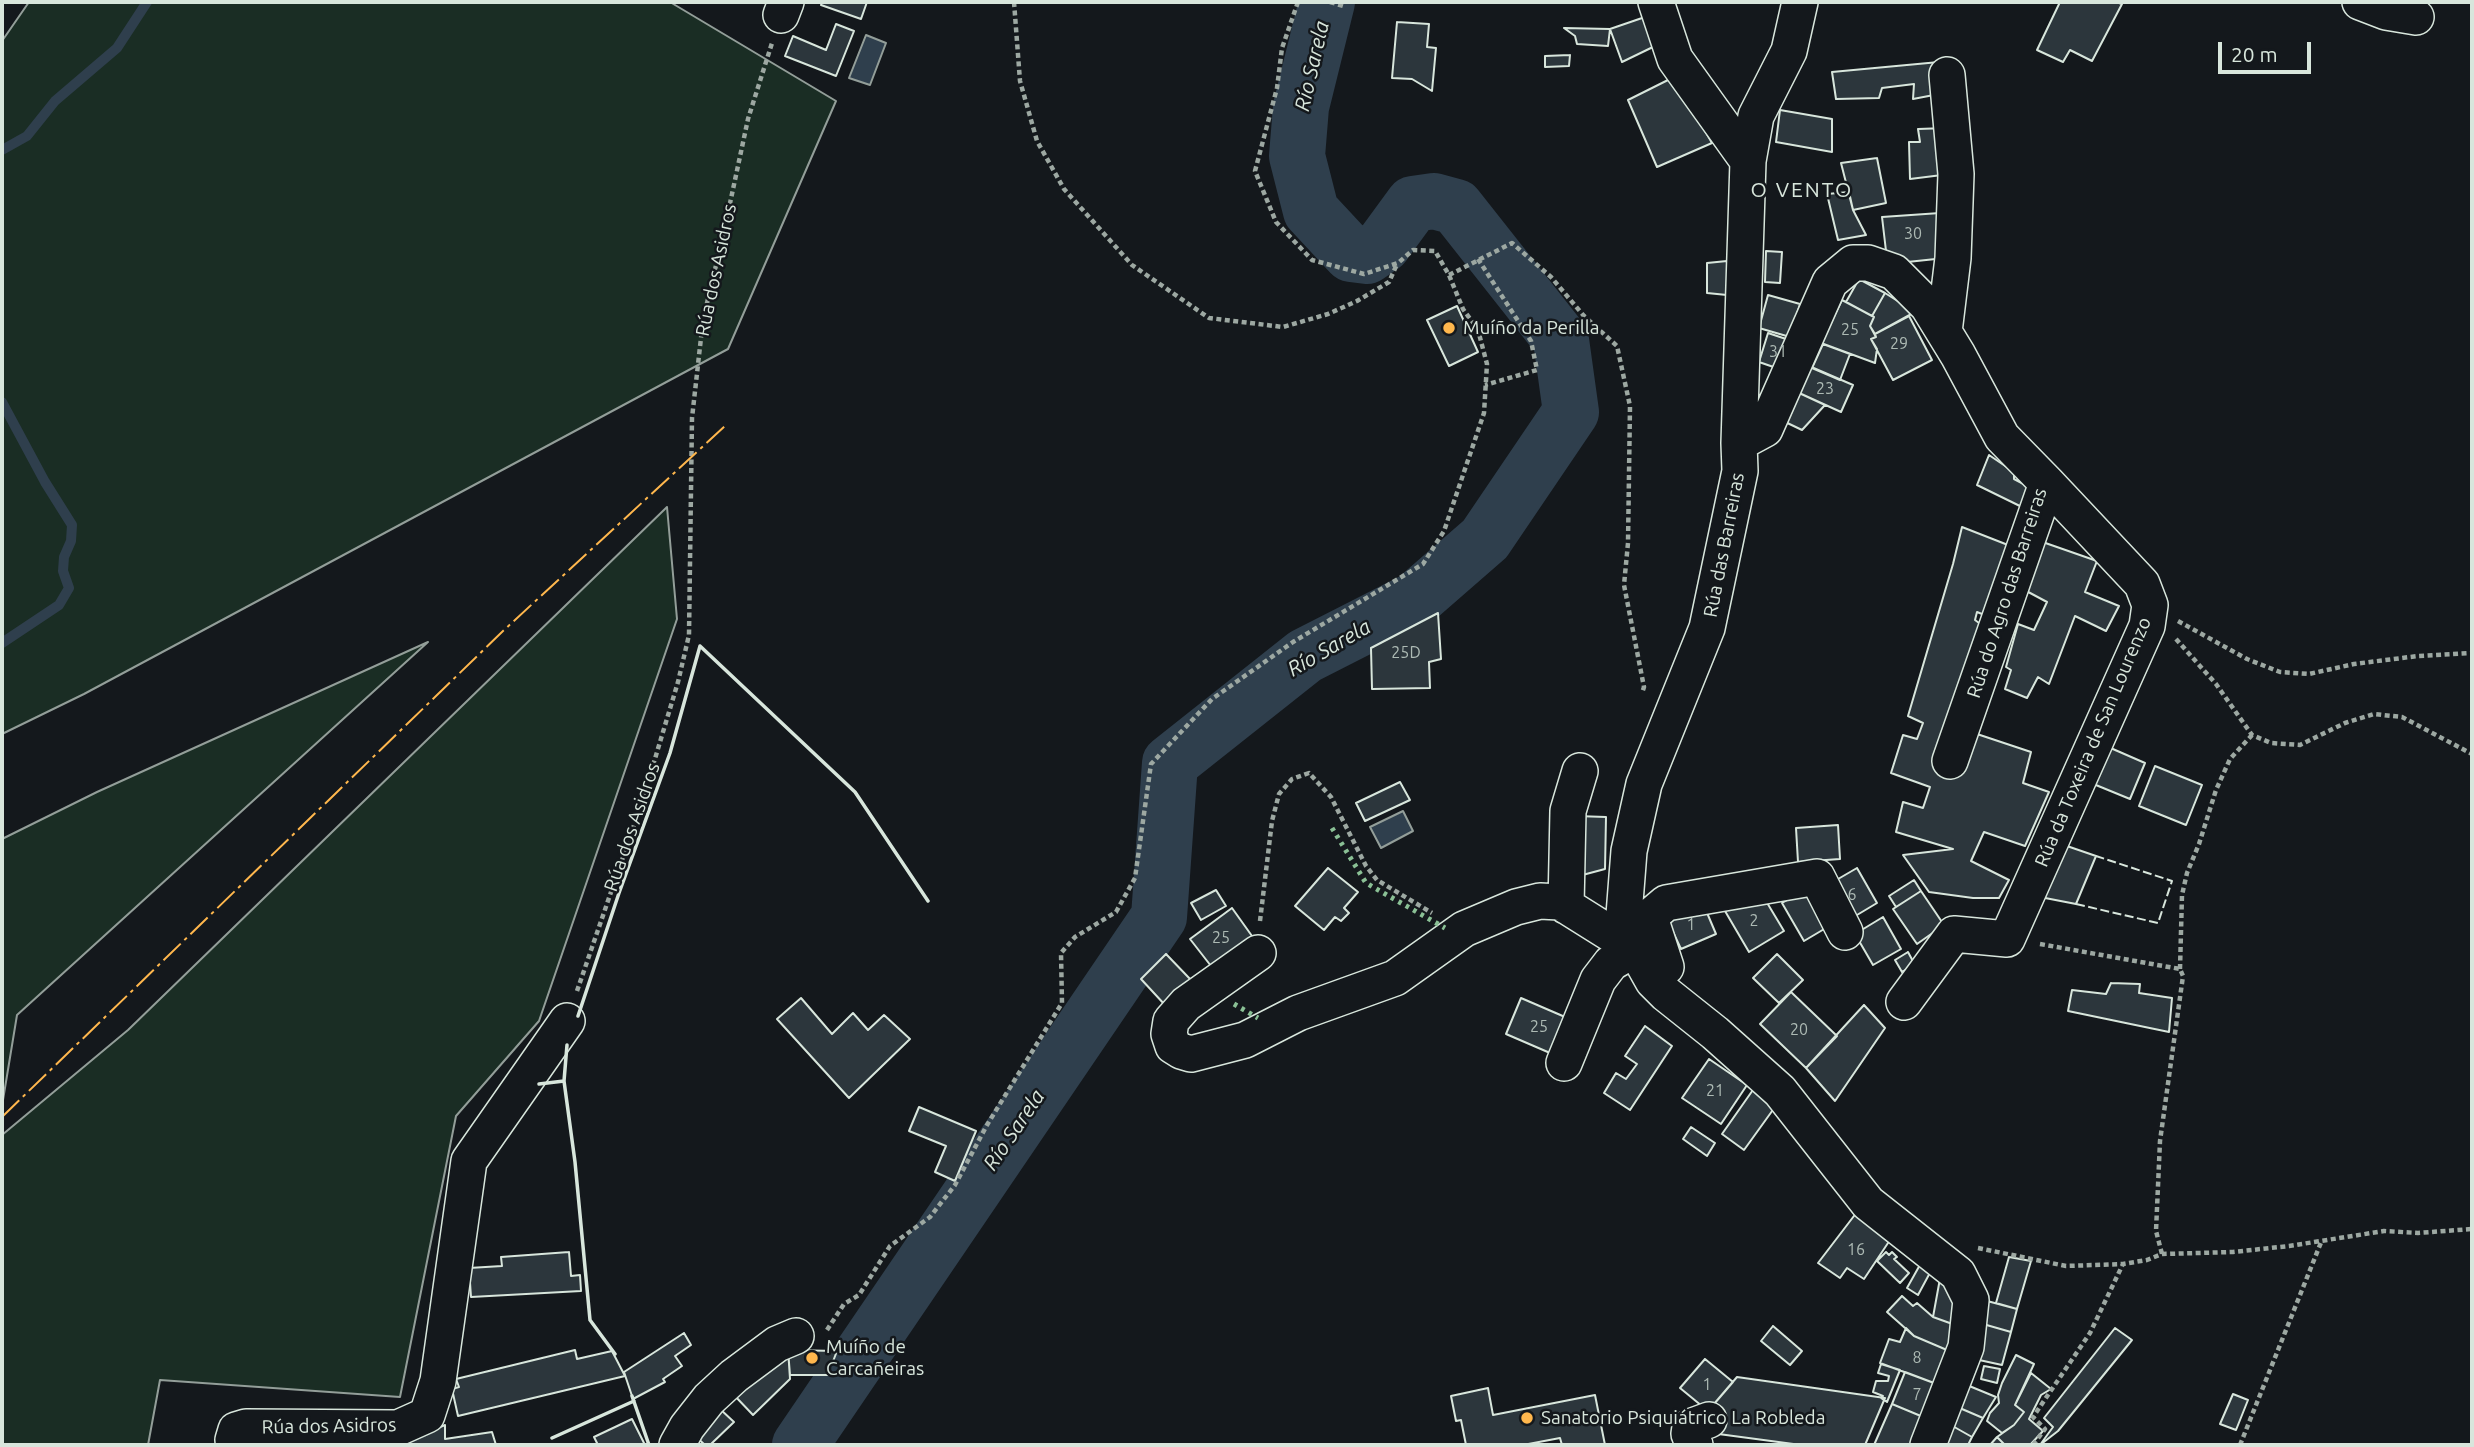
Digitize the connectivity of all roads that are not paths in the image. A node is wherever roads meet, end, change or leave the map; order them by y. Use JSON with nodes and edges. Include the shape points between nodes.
{"nodes":[{"id":1,"x":1657,"y":2,"type":"edge"},
{"id":2,"x":1800,"y":2,"type":"edge"},
{"id":3,"x":2360,"y":2,"type":"edge"},
{"id":4,"x":2416,"y":18,"type":"dead end"},
{"id":5,"x":1947,"y":75,"type":"dead end"},
{"id":6,"x":1748,"y":161,"type":"junction"},
{"id":7,"x":1944,"y":331,"type":"junction"},
{"id":8,"x":1739,"y":443,"type":"junction"},
{"id":9,"x":2047,"y":483,"type":"junction"},
{"id":10,"x":1950,"y":761,"type":"dead end"},
{"id":11,"x":1580,"y":771,"type":"dead end"},
{"id":12,"x":1566,"y":906,"type":"junction"},
{"id":13,"x":1846,"y":933,"type":"dead end"},
{"id":14,"x":1635,"y":949,"type":"junction"},
{"id":15,"x":1258,"y":953,"type":"road end"},
{"id":16,"x":1666,"y":994,"type":"junction"},
{"id":17,"x":1904,"y":1002,"type":"dead end"},
{"id":18,"x":566,"y":1021,"type":"road end"},
{"id":19,"x":1564,"y":1063,"type":"dead end"},
{"id":20,"x":796,"y":1336,"type":"road end"},
{"id":21,"x":235,"y":1445,"type":"edge"},
{"id":22,"x":677,"y":1445,"type":"edge"},
{"id":23,"x":1928,"y":1445,"type":"edge"}],
"edges":[{"from":1,"to":6,"type":"street","via":[[1675,59]]},
{"from":2,"to":6,"type":"street","name":"Rúa das Barreiras","via":[[1789,51],[1756,116]]},
{"from":3,"to":4,"type":"street"},
{"from":5,"to":7,"type":"street","via":[[1956,174]]},
{"from":6,"to":8,"type":"street","name":"Rúa das Barreiras"},
{"from":7,"to":8,"type":"street","name":"Rúa do Agro das Barreiras","via":[[1928,306],[1894,272],[1868,263],[1853,264],[1830,282],[1765,429]]},
{"from":7,"to":9,"type":"street","name":"Rúa do Agro das Barreiras","via":[[2002,437]]},
{"from":8,"to":14,"type":"street","name":"Rúa das Barreiras","via":[[1740,471],[1707,628],[1644,784],[1629,851],[1623,915]]},
{"from":9,"to":10,"type":"street","name":"Rúa do Agro das Barreiras"},
{"from":9,"to":17,"type":"street","name":"Rúa da Toxeira de San Lourenzo","via":[[2142,584],[2150,605],[2147,626],[2007,939],[1954,934]]},
{"from":11,"to":12,"type":"street","via":[[1568,811]]},
{"from":12,"to":14,"type":"street"},
{"from":12,"to":15,"type":"street","via":[[1540,901],[1516,907],[1464,929],[1395,978],[1298,1013],[1245,1040],[1191,1054],[1173,1046],[1171,1021],[1186,1004]]},
{"from":13,"to":16,"type":"street","via":[[1817,877],[1666,903],[1653,914],[1652,924],[1671,979]]},
{"from":14,"to":16,"type":"street"},
{"from":14,"to":19,"type":"street","via":[[1611,963],[1598,979]]},
{"from":16,"to":23,"type":"street","via":[[1780,1091],[1868,1203],[1958,1274],[1971,1300],[1966,1347]]},
{"from":18,"to":21,"type":"street","name":"Rúa dos Asidros","via":[[469,1161],[438,1381],[427,1415],[398,1428],[246,1427],[236,1430]]},
{"from":20,"to":22,"type":"street","via":[[777,1344],[734,1376],[709,1399]]}]}
